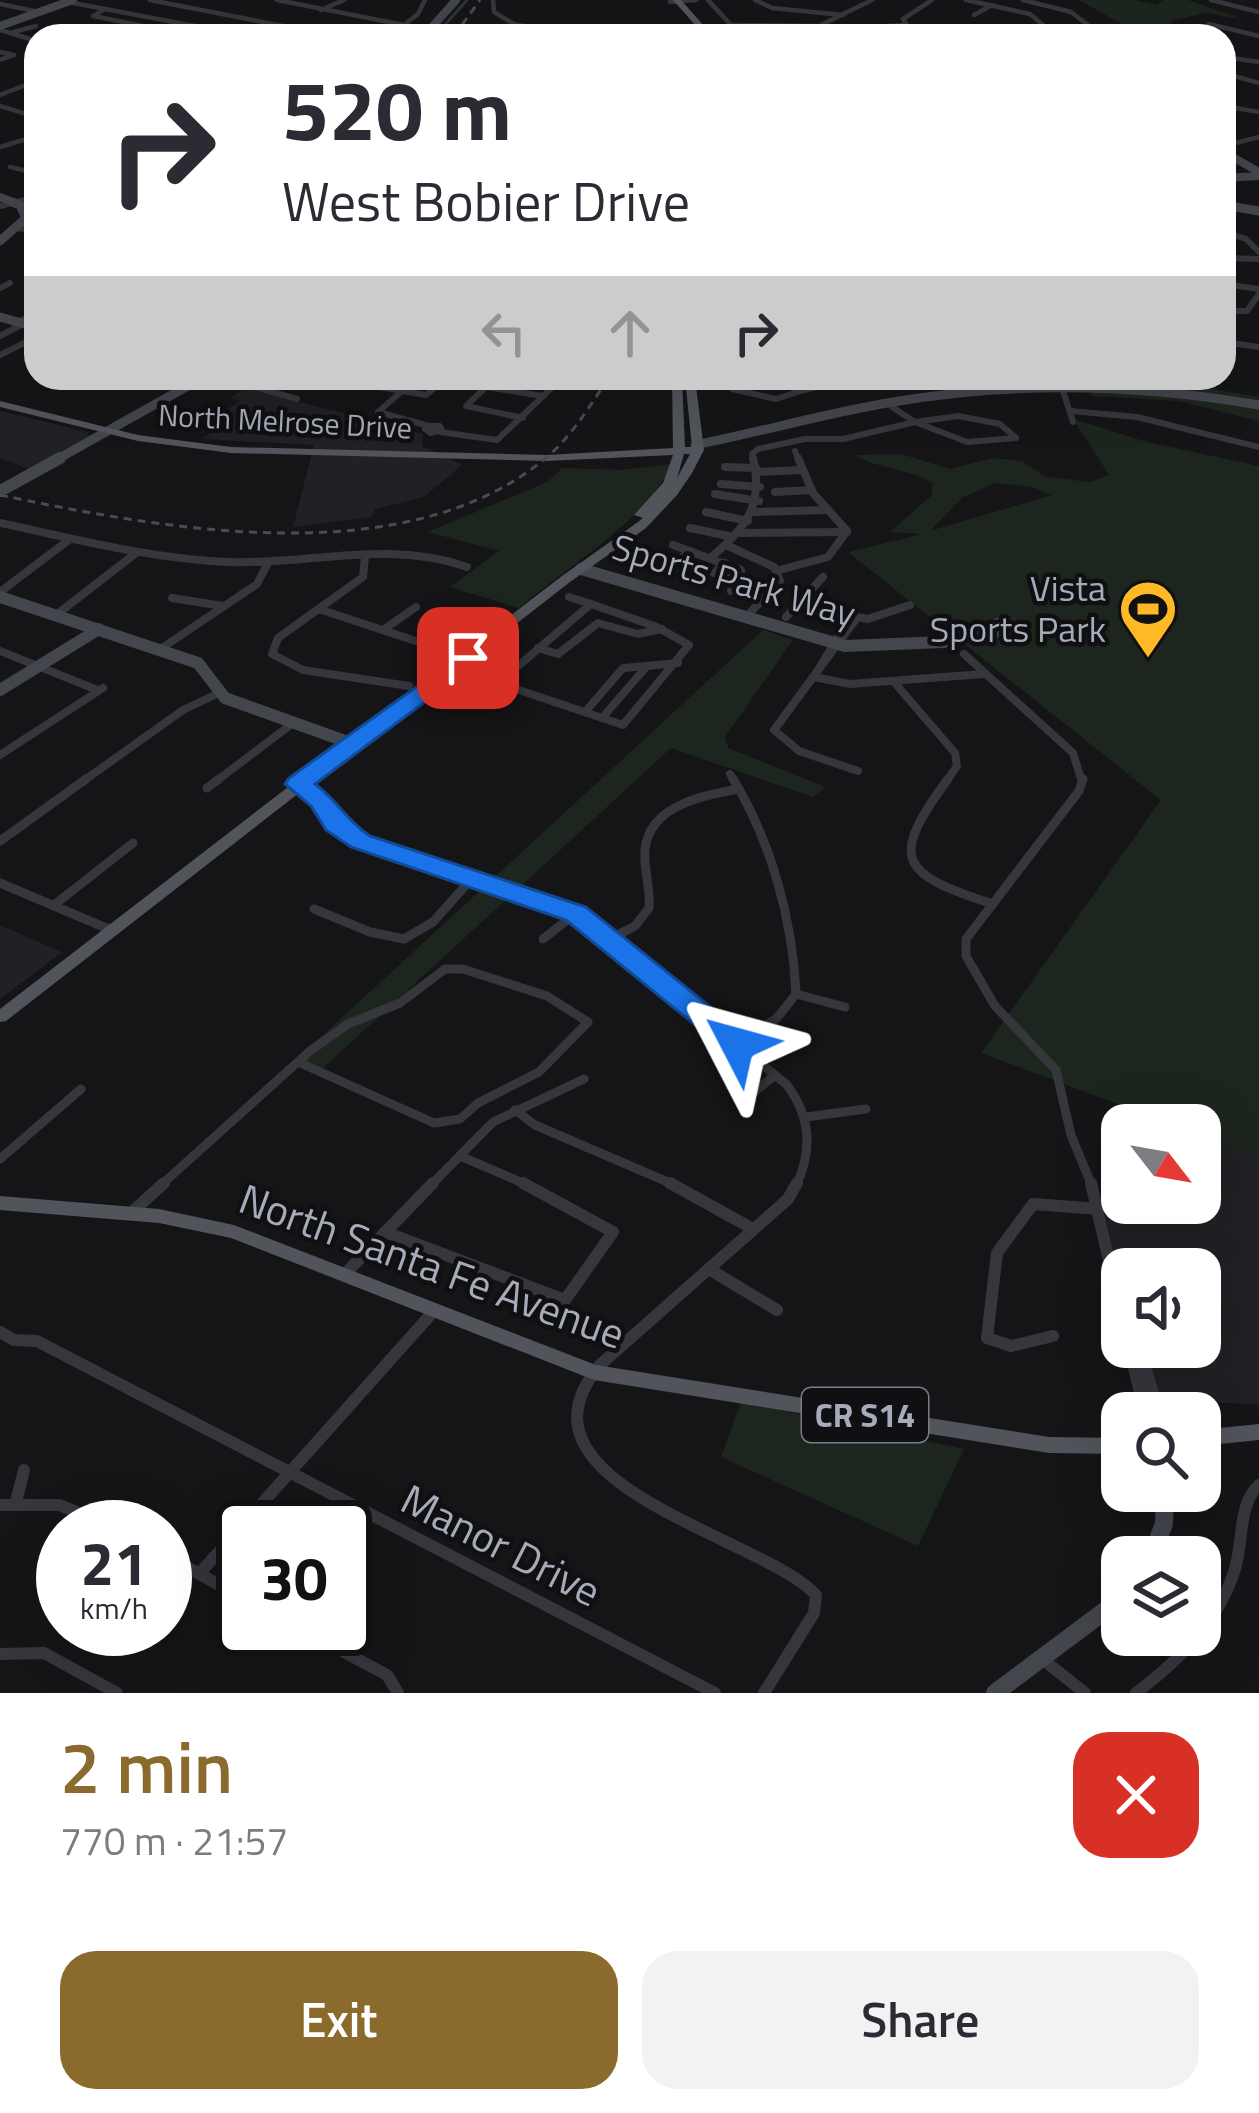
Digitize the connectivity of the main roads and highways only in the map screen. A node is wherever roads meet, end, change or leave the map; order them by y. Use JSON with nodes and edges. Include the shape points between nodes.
{"nodes":[{"id":1,"x":456,"y":0,"type":"edge"},
{"id":2,"x":673,"y":1,"type":"edge"},
{"id":3,"x":70,"y":4,"type":"edge"},
{"id":4,"x":435,"y":24,"type":"edge"},
{"id":5,"x":697,"y":24,"type":"edge"},
{"id":6,"x":0,"y":32,"type":"edge"},
{"id":7,"x":0,"y":201,"type":"edge"},
{"id":8,"x":1259,"y":201,"type":"edge"},
{"id":9,"x":1254,"y":210,"type":"edge"},
{"id":10,"x":24,"y":215,"type":"edge"},
{"id":11,"x":24,"y":220,"type":"edge"},
{"id":12,"x":0,"y":241,"type":"edge"},
{"id":13,"x":180,"y":390,"type":"edge"},
{"id":14,"x":688,"y":390,"type":"edge"},
{"id":15,"x":690,"y":390,"type":"edge"},
{"id":16,"x":1019,"y":390,"type":"edge"},
{"id":17,"x":1030,"y":390,"type":"edge"},
{"id":18,"x":1109,"y":390,"type":"edge"},
{"id":19,"x":0,"y":404,"type":"edge"},
{"id":20,"x":1259,"y":408,"type":"edge"},
{"id":21,"x":107,"y":430,"type":"junction"},
{"id":22,"x":696,"y":448,"type":"junction"},
{"id":23,"x":678,"y":451,"type":"junction"},
{"id":24,"x":0,"y":491,"type":"edge"},
{"id":25,"x":580,"y":569,"type":"junction"},
{"id":26,"x":0,"y":594,"type":"edge"},
{"id":27,"x":99,"y":629,"type":"junction"},
{"id":28,"x":943,"y":643,"type":"junction"},
{"id":29,"x":0,"y":690,"type":"edge"},
{"id":30,"x":356,"y":745,"type":"junction"},
{"id":31,"x":0,"y":1017,"type":"edge"},
{"id":32,"x":0,"y":1203,"type":"edge"},
{"id":33,"x":1259,"y":1432,"type":"edge"},
{"id":34,"x":1221,"y":1436,"type":"edge"},
{"id":35,"x":1101,"y":1446,"type":"edge"},
{"id":36,"x":1101,"y":1614,"type":"edge"},
{"id":37,"x":995,"y":1693,"type":"edge"}],
"edges":[{"from":1,"to":4,"type":"main road"},
{"from":2,"to":5,"type":"main road"},
{"from":3,"to":6,"type":"main road"},
{"from":7,"to":10,"type":"main road","via":[[15,202]]},
{"from":8,"to":9,"type":"main road"},
{"from":11,"to":12,"type":"main road"},
{"from":13,"to":21,"type":"main road"},
{"from":14,"to":23,"type":"main road"},
{"from":15,"to":22,"type":"main road"},
{"from":16,"to":22,"type":"main road","via":[[891,402]]},
{"from":17,"to":22,"type":"main road","via":[[892,407]]},
{"from":18,"to":20,"type":"main road"},
{"from":19,"to":21,"type":"main road","name":"North Melrose Drive"},
{"from":21,"to":23,"type":"main road","name":"North Melrose Drive","via":[[231,450],[546,458]]},
{"from":21,"to":24,"type":"main road"},
{"from":22,"to":23,"type":"main road","name":"North Melrose Drive"},
{"from":22,"to":25,"type":"main road","via":[[668,505]]},
{"from":23,"to":25,"type":"main road","via":[[681,464],[669,486]]},
{"from":25,"to":28,"type":"main road","name":"Sports Park Way","via":[[836,644]]},
{"from":25,"to":30,"type":"main road"},
{"from":26,"to":27,"type":"main road"},
{"from":27,"to":29,"type":"main road"},
{"from":27,"to":30,"type":"main road","via":[[206,668],[219,693]]},
{"from":28,"to":28,"type":"main road","name":"Sports Park Way","via":[[987,631],[1017,627],[1002,623]]},
{"from":30,"to":31,"type":"main road"},
{"from":32,"to":35,"type":"main road","name":"North Santa Fe Avenue","number":"CR S14","via":[[234,1232],[594,1372],[1049,1445]]},
{"from":33,"to":34,"type":"main road"},
{"from":36,"to":37,"type":"main road"}]}
